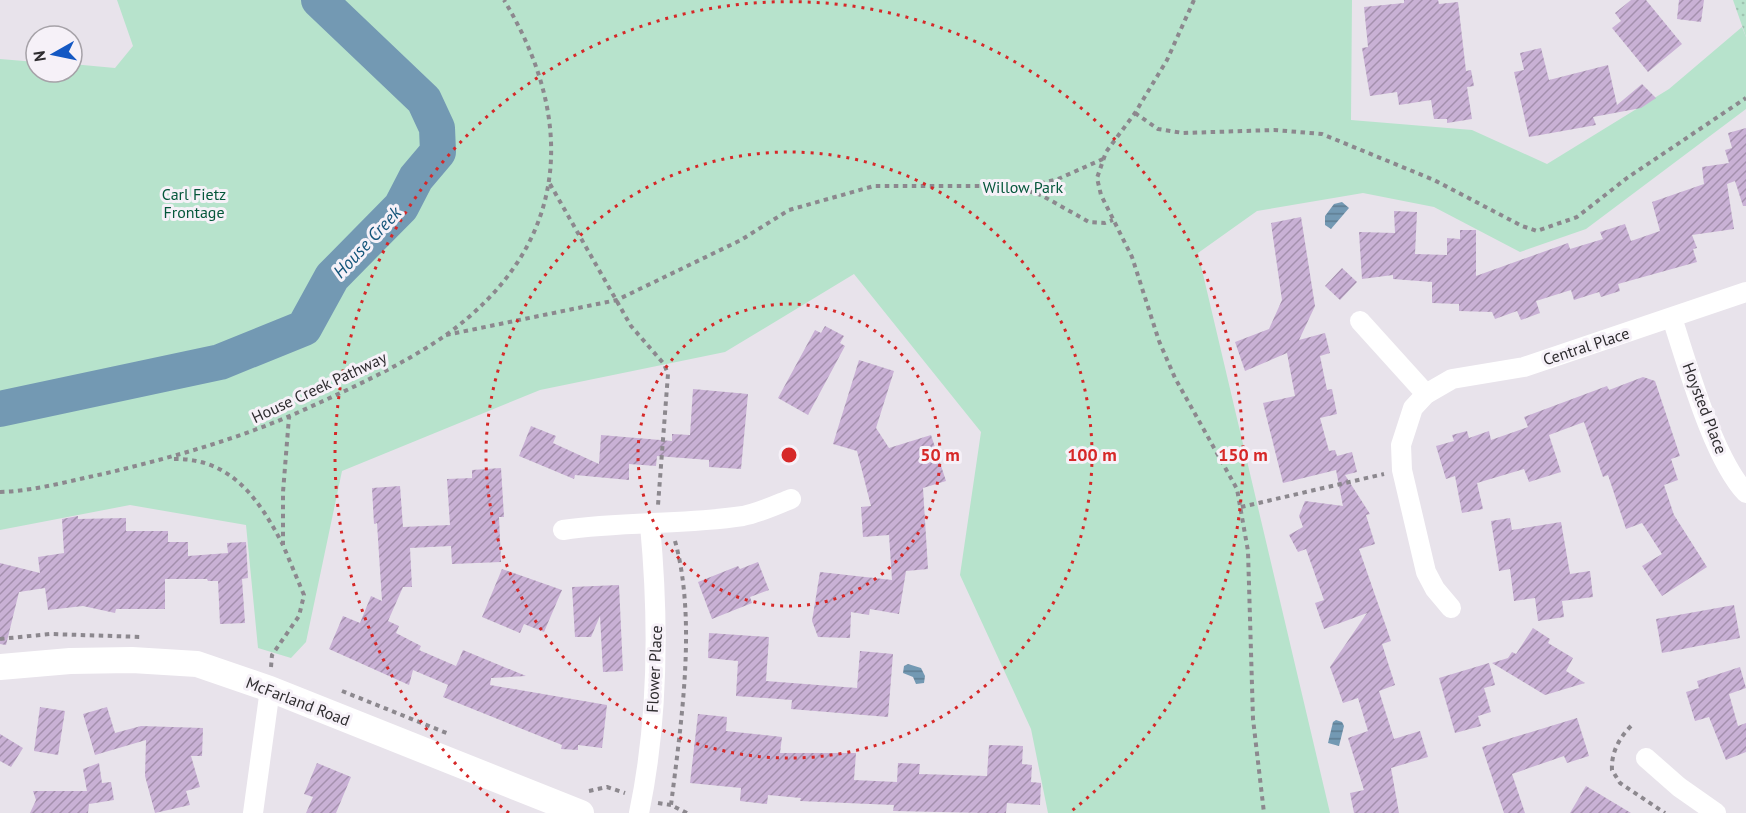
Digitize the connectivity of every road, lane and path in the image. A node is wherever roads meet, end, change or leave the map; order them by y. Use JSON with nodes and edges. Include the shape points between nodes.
{"nodes":[{"id":1,"x":504,"y":0,"type":"edge"},
{"id":2,"x":1194,"y":0,"type":"edge"},
{"id":3,"x":1746,"y":98,"type":"edge"},
{"id":4,"x":1135,"y":113,"type":"junction"},
{"id":5,"x":1103,"y":159,"type":"junction"},
{"id":6,"x":550,"y":184,"type":"junction"},
{"id":7,"x":1022,"y":188,"type":"junction"},
{"id":8,"x":1113,"y":220,"type":"junction"},
{"id":9,"x":1746,"y":292,"type":"edge"},
{"id":10,"x":617,"y":300,"type":"junction"},
{"id":11,"x":1672,"y":318,"type":"junction"},
{"id":12,"x":1359,"y":321,"type":"dead end"},
{"id":13,"x":445,"y":335,"type":"junction"},
{"id":14,"x":1426,"y":394,"type":"junction"},
{"id":15,"x":289,"y":417,"type":"junction"},
{"id":16,"x":167,"y":459,"type":"junction"},
{"id":17,"x":1402,"y":470,"type":"junction"},
{"id":18,"x":0,"y":492,"type":"edge"},
{"id":19,"x":1746,"y":493,"type":"edge"},
{"id":20,"x":791,"y":500,"type":"dead end"},
{"id":21,"x":1241,"y":507,"type":"junction"},
{"id":22,"x":670,"y":523,"type":"junction"},
{"id":23,"x":650,"y":525,"type":"junction"},
{"id":24,"x":563,"y":530,"type":"dead end"},
{"id":25,"x":284,"y":545,"type":"junction"},
{"id":26,"x":1450,"y":608,"type":"dead end"},
{"id":27,"x":0,"y":667,"type":"edge"},
{"id":28,"x":270,"y":689,"type":"junction"},
{"id":29,"x":1631,"y":726,"type":"dead end"},
{"id":30,"x":1646,"y":758,"type":"dead end"},
{"id":31,"x":253,"y":813,"type":"edge"},
{"id":32,"x":581,"y":813,"type":"edge"},
{"id":33,"x":639,"y":813,"type":"edge"},
{"id":34,"x":687,"y":813,"type":"edge"},
{"id":35,"x":1264,"y":813,"type":"edge"},
{"id":36,"x":1665,"y":813,"type":"edge"},
{"id":37,"x":1716,"y":813,"type":"edge"}],
"edges":[{"from":1,"to":6,"type":"path","name":"House Creek Pathway","via":[[537,66],[548,108],[553,138]]},
{"from":2,"to":4,"type":"path","via":[[1181,34]]},
{"from":3,"to":4,"type":"path","via":[[1627,178],[1577,217],[1537,231],[1434,180],[1322,134],[1274,130],[1182,134],[1158,129]]},
{"from":4,"to":5,"type":"path"},
{"from":5,"to":7,"type":"path","via":[[1058,179]]},
{"from":5,"to":8,"type":"path","via":[[1097,184]]},
{"from":6,"to":10,"type":"path"},
{"from":6,"to":13,"type":"path","name":"House Creek Pathway","via":[[541,216],[506,280]]},
{"from":7,"to":8,"type":"path","via":[[1081,219],[1099,223]]},
{"from":7,"to":10,"type":"path","via":[[885,184],[826,198],[789,210],[741,240]]},
{"from":8,"to":21,"type":"path","via":[[1132,257],[1175,378],[1207,439],[1232,476]]},
{"from":9,"to":11,"type":"street","name":"Central Place"},
{"from":10,"to":13,"type":"path"},
{"from":10,"to":23,"type":"path","via":[[631,326],[668,374],[658,512]]},
{"from":11,"to":14,"type":"street","name":"Central Place","via":[[1524,367],[1452,379]]},
{"from":11,"to":19,"type":"street","name":"Hoysted Place","via":[[1719,448],[1733,479]]},
{"from":12,"to":14,"type":"street"},
{"from":13,"to":15,"type":"path","name":"House Creek Pathway","via":[[373,378]]},
{"from":14,"to":17,"type":"street","name":"Central Place","via":[[1413,408],[1406,424],[1401,445]]},
{"from":15,"to":16,"type":"path","name":"House Creek Pathway","via":[[220,444]]},
{"from":15,"to":25,"type":"path","via":[[283,492]]},
{"from":16,"to":18,"type":"path","name":"House Creek Pathway"},
{"from":16,"to":25,"type":"path","via":[[196,458],[222,469],[248,491]]},
{"from":17,"to":21,"type":"path"},
{"from":17,"to":26,"type":"street","name":"Central Place","via":[[1426,572]]},
{"from":20,"to":22,"type":"street","via":[[745,515]]},
{"from":21,"to":35,"type":"path","via":[[1248,551],[1252,708]]},
{"from":22,"to":23,"type":"street"},
{"from":22,"to":34,"type":"path","via":[[682,564],[685,678],[671,805]]},
{"from":23,"to":24,"type":"street"},
{"from":23,"to":33,"type":"street","name":"Flower Place","via":[[657,630],[653,708]]},
{"from":25,"to":28,"type":"path","via":[[304,595],[299,616],[272,655]]},
{"from":27,"to":28,"type":"street","name":"McFarland Road","via":[[101,660],[196,664]]},
{"from":28,"to":31,"type":"street"},
{"from":28,"to":32,"type":"street","name":"McFarland Road"},
{"from":29,"to":36,"type":"path","via":[[1616,748],[1612,770],[1620,783]]},
{"from":30,"to":37,"type":"street"}]}
